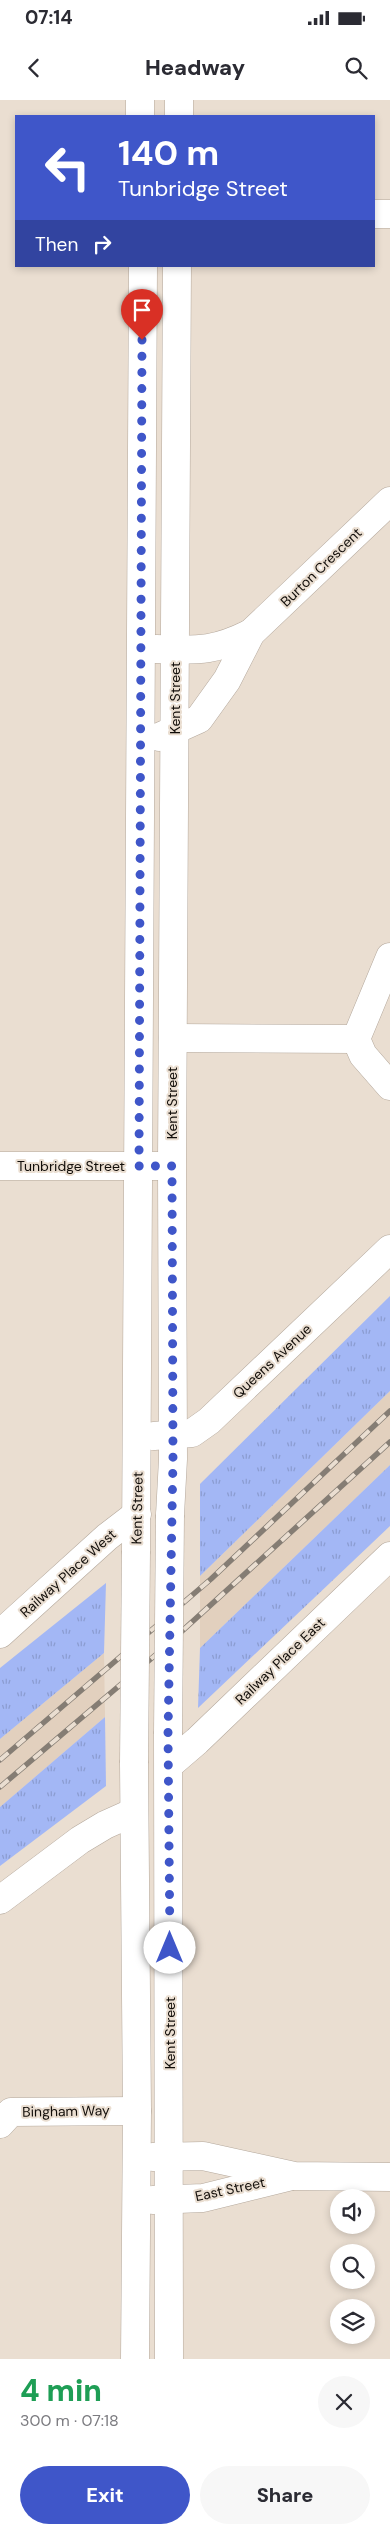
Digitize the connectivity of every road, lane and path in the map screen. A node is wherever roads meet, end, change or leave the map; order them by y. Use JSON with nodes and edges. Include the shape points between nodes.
{"nodes":[{"id":1,"x":140,"y":100,"type":"edge"},
{"id":2,"x":179,"y":100,"type":"edge"},
{"id":3,"x":140,"y":115,"type":"edge"},
{"id":4,"x":179,"y":115,"type":"edge"},
{"id":5,"x":375,"y":214,"type":"edge"},
{"id":6,"x":390,"y":214,"type":"edge"},
{"id":7,"x":143,"y":267,"type":"edge"},
{"id":8,"x":177,"y":267,"type":"edge"},
{"id":9,"x":390,"y":501,"type":"edge"},
{"id":10,"x":252,"y":633,"type":"junction"},
{"id":11,"x":141,"y":649,"type":"junction"},
{"id":12,"x":175,"y":650,"type":"junction"},
{"id":13,"x":174,"y":731,"type":"junction"},
{"id":14,"x":140,"y":745,"type":"junction"},
{"id":15,"x":390,"y":957,"type":"edge"},
{"id":16,"x":172,"y":1038,"type":"junction"},
{"id":17,"x":356,"y":1039,"type":"junction"},
{"id":18,"x":390,"y":1086,"type":"edge"},
{"id":19,"x":0,"y":1166,"type":"edge"},
{"id":20,"x":139,"y":1166,"type":"junction"},
{"id":21,"x":172,"y":1166,"type":"junction"},
{"id":22,"x":390,"y":1249,"type":"edge"},
{"id":23,"x":172,"y":1434,"type":"junction"},
{"id":24,"x":137,"y":1437,"type":"junction"},
{"id":25,"x":137,"y":1514,"type":"junction"},
{"id":26,"x":390,"y":1556,"type":"edge"},
{"id":27,"x":0,"y":1634,"type":"edge"},
{"id":28,"x":169,"y":1764,"type":"junction"},
{"id":29,"x":134,"y":1812,"type":"junction"},
{"id":30,"x":0,"y":1900,"type":"edge"},
{"id":31,"x":137,"y":2111,"type":"junction"},
{"id":32,"x":0,"y":2124,"type":"edge"},
{"id":33,"x":136,"y":2157,"type":"junction"},
{"id":34,"x":170,"y":2157,"type":"junction"},
{"id":35,"x":294,"y":2176,"type":"junction"},
{"id":36,"x":390,"y":2177,"type":"edge"},
{"id":37,"x":171,"y":2198,"type":"junction"},
{"id":38,"x":136,"y":2201,"type":"junction"},
{"id":39,"x":135,"y":2359,"type":"edge"},
{"id":40,"x":169,"y":2359,"type":"edge"}],
"edges":[{"from":1,"to":3,"type":"street"},
{"from":2,"to":4,"type":"street"},
{"from":5,"to":6,"type":"street"},
{"from":7,"to":11,"type":"street","name":"Kent Street"},
{"from":8,"to":12,"type":"street","name":"Kent Street"},
{"from":9,"to":10,"type":"street","name":"Burton Crescent"},
{"from":10,"to":12,"type":"street","name":"Burton Crescent","via":[[218,647]]},
{"from":10,"to":13,"type":"street","name":"Burton Crescent","via":[[227,680],[199,719]]},
{"from":11,"to":12,"type":"street","name":"Burton Crescent"},
{"from":11,"to":14,"type":"street","name":"Kent Street"},
{"from":12,"to":13,"type":"street","name":"Kent Street"},
{"from":13,"to":14,"type":"street","name":"Burton Crescent"},
{"from":13,"to":16,"type":"street","name":"Kent Street"},
{"from":14,"to":20,"type":"street","name":"Kent Street"},
{"from":15,"to":17,"type":"street"},
{"from":16,"to":17,"type":"street"},
{"from":16,"to":21,"type":"street","name":"Kent Street"},
{"from":17,"to":18,"type":"street","via":[[364,1055]]},
{"from":19,"to":20,"type":"street","name":"Tunbridge Street"},
{"from":20,"to":21,"type":"street","name":"Tunbridge Street"},
{"from":20,"to":24,"type":"street","name":"Kent Street"},
{"from":21,"to":23,"type":"street","name":"Kent Street"},
{"from":22,"to":23,"type":"street","name":"Queens Avenue","via":[[209,1421],[192,1433]]},
{"from":23,"to":24,"type":"street","name":"Queens Avenue"},
{"from":23,"to":28,"type":"street","name":"Kent Street","bridge":true},
{"from":24,"to":25,"type":"street","name":"Kent Street"},
{"from":25,"to":27,"type":"street","name":"Railway Place West","via":[[107,1536]]},
{"from":25,"to":29,"type":"street","name":"Kent Street","bridge":true},
{"from":26,"to":28,"type":"street","name":"Railway Place East"},
{"from":28,"to":34,"type":"street","name":"Kent Street"},
{"from":29,"to":30,"type":"street","via":[[80,1840]]},
{"from":29,"to":31,"type":"street","name":"Kent Street"},
{"from":31,"to":32,"type":"street","name":"Bingham Way","via":[[11,2112]]},
{"from":31,"to":33,"type":"street","name":"Kent Street"},
{"from":33,"to":34,"type":"street","name":"East Street"},
{"from":33,"to":38,"type":"street","name":"Kent Street"},
{"from":34,"to":35,"type":"street","name":"East Street","via":[[202,2156]]},
{"from":34,"to":37,"type":"street","name":"Kent Street"},
{"from":35,"to":36,"type":"street","name":"East Street"},
{"from":35,"to":37,"type":"street","name":"East Street","via":[[203,2198]]},
{"from":37,"to":38,"type":"street","name":"East Street"},
{"from":37,"to":40,"type":"street","name":"Kent Street"},
{"from":38,"to":39,"type":"street","name":"Kent Street"}]}
